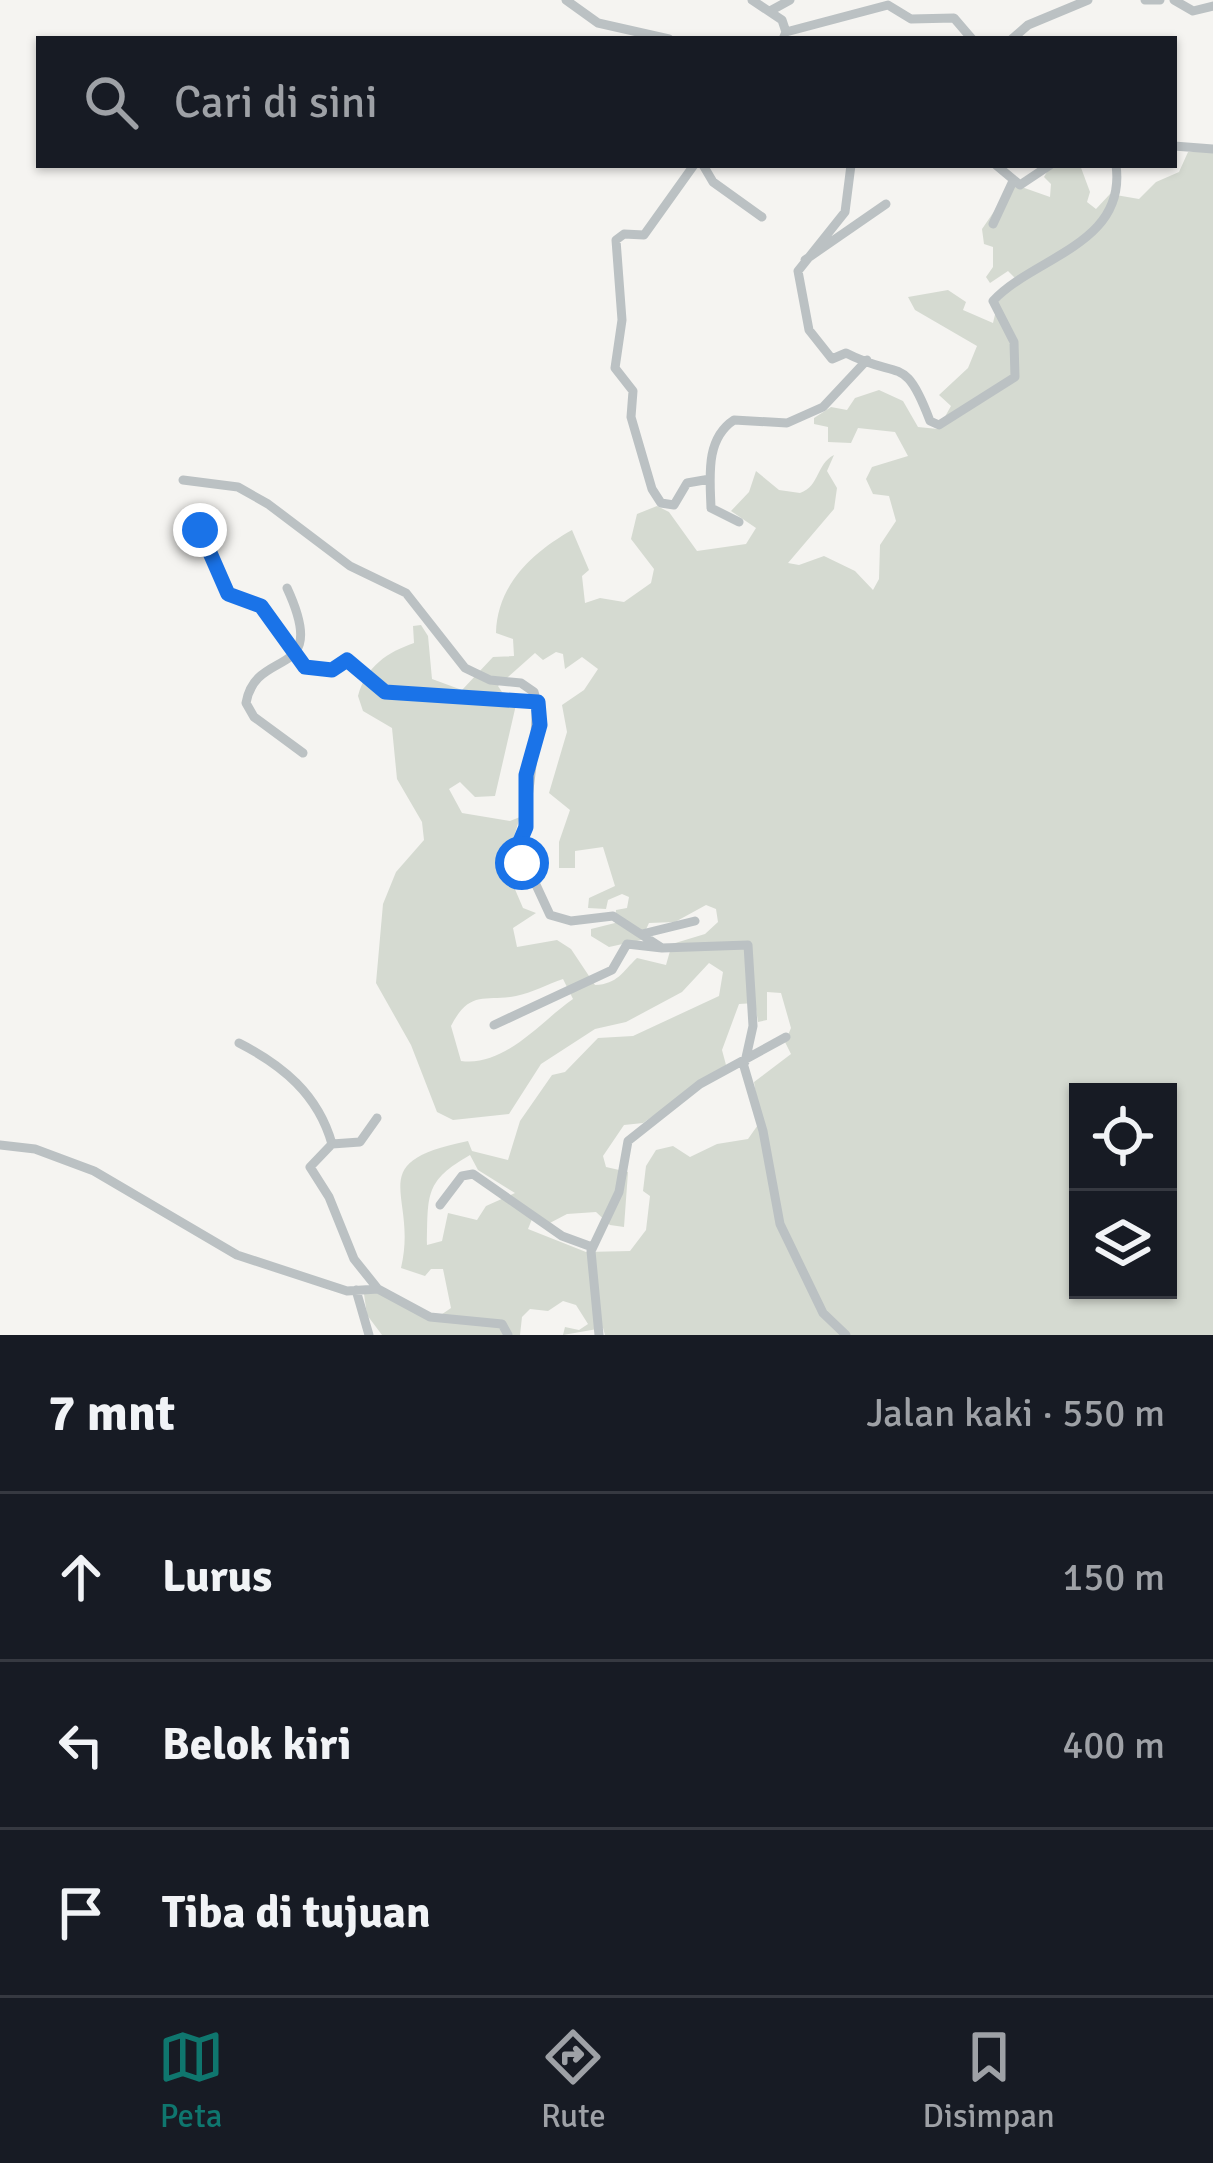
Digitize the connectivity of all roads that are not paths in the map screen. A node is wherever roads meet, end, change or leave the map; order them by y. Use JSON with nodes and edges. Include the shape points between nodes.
{"nodes":[{"id":1,"x":566,"y":0,"type":"edge"},
{"id":2,"x":752,"y":0,"type":"edge"},
{"id":3,"x":790,"y":0,"type":"edge"},
{"id":4,"x":1088,"y":0,"type":"edge"},
{"id":5,"x":1145,"y":0,"type":"edge"},
{"id":6,"x":1160,"y":0,"type":"edge"},
{"id":7,"x":1174,"y":0,"type":"edge"},
{"id":8,"x":1213,"y":6,"type":"edge"},
{"id":9,"x":770,"y":11,"type":"junction"},
{"id":10,"x":784,"y":35,"type":"edge"},
{"id":11,"x":656,"y":36,"type":"edge"},
{"id":12,"x":969,"y":36,"type":"edge"},
{"id":13,"x":1016,"y":36,"type":"edge"},
{"id":14,"x":1177,"y":146,"type":"edge"},
{"id":15,"x":1213,"y":149,"type":"edge"},
{"id":16,"x":692,"y":168,"type":"edge"},
{"id":17,"x":705,"y":168,"type":"edge"},
{"id":18,"x":851,"y":168,"type":"edge"},
{"id":19,"x":998,"y":168,"type":"edge"},
{"id":20,"x":1046,"y":168,"type":"edge"},
{"id":21,"x":1116,"y":168,"type":"edge"},
{"id":22,"x":1012,"y":182,"type":"junction"},
{"id":23,"x":886,"y":204,"type":"dead end"},
{"id":24,"x":762,"y":217,"type":"dead end"},
{"id":25,"x":993,"y":224,"type":"dead end"},
{"id":26,"x":801,"y":263,"type":"junction"},
{"id":27,"x":868,"y":360,"type":"junction"},
{"id":28,"x":710,"y":479,"type":"junction"},
{"id":29,"x":183,"y":480,"type":"dead end"},
{"id":30,"x":739,"y":522,"type":"dead end"},
{"id":31,"x":196,"y":524,"type":"dead end"},
{"id":32,"x":286,"y":588,"type":"dead end"},
{"id":33,"x":293,"y":654,"type":"junction"},
{"id":34,"x":538,"y":702,"type":"junction"},
{"id":35,"x":303,"y":753,"type":"dead end"},
{"id":36,"x":695,"y":921,"type":"dead end"},
{"id":37,"x":642,"y":934,"type":"junction"},
{"id":38,"x":662,"y":948,"type":"junction"},
{"id":39,"x":494,"y":1025,"type":"dead end"},
{"id":40,"x":786,"y":1037,"type":"dead end"},
{"id":41,"x":238,"y":1042,"type":"dead end"},
{"id":42,"x":744,"y":1062,"type":"junction"},
{"id":43,"x":377,"y":1118,"type":"dead end"},
{"id":44,"x":0,"y":1144,"type":"edge"},
{"id":45,"x":332,"y":1144,"type":"junction"},
{"id":46,"x":440,"y":1204,"type":"dead end"},
{"id":47,"x":592,"y":1247,"type":"junction"},
{"id":48,"x":378,"y":1289,"type":"junction"},
{"id":49,"x":356,"y":1291,"type":"junction"},
{"id":50,"x":369,"y":1335,"type":"edge"},
{"id":51,"x":508,"y":1335,"type":"edge"},
{"id":52,"x":599,"y":1335,"type":"edge"},
{"id":53,"x":846,"y":1335,"type":"edge"}],
"edges":[{"from":1,"to":11,"type":"street","via":[[598,23]]},
{"from":2,"to":9,"type":"street"},
{"from":3,"to":9,"type":"street"},
{"from":4,"to":13,"type":"street"},
{"from":5,"to":6,"type":"street"},
{"from":7,"to":8,"type":"street","via":[[1193,10]]},
{"from":9,"to":10,"type":"street"},
{"from":10,"to":12,"type":"street","via":[[888,5],[911,19],[954,18]]},
{"from":14,"to":15,"type":"street"},
{"from":16,"to":28,"type":"street","via":[[644,235],[616,240],[622,320],[615,363],[633,391],[632,416],[661,503],[672,506],[691,480]]},
{"from":17,"to":24,"type":"street"},
{"from":18,"to":26,"type":"street","via":[[845,212]]},
{"from":19,"to":22,"type":"street"},
{"from":20,"to":22,"type":"street","via":[[1026,184]]},
{"from":21,"to":27,"type":"street","via":[[1116,187],[1088,238],[993,301],[1014,342],[1015,377],[1005,388],[939,425],[911,378]]},
{"from":22,"to":25,"type":"street"},
{"from":23,"to":26,"type":"street"},
{"from":26,"to":27,"type":"street","via":[[797,280],[816,345],[832,359],[846,352]]},
{"from":27,"to":28,"type":"street","via":[[823,407],[787,422],[728,423],[713,446]]},
{"from":28,"to":30,"type":"street","via":[[712,510]]},
{"from":29,"to":34,"type":"street","via":[[238,488],[268,504],[350,566],[406,593],[465,668],[528,686]]},
{"from":31,"to":33,"type":"street","via":[[228,594],[261,606]]},
{"from":32,"to":33,"type":"street","via":[[303,626]]},
{"from":33,"to":34,"type":"street","via":[[312,670],[351,661],[385,692]]},
{"from":33,"to":35,"type":"street","via":[[256,681],[246,703]]},
{"from":34,"to":37,"type":"street","via":[[522,863],[554,918],[613,916]]},
{"from":36,"to":37,"type":"street"},
{"from":37,"to":38,"type":"street"},
{"from":38,"to":39,"type":"street","via":[[628,944],[612,970]]},
{"from":38,"to":42,"type":"street","via":[[748,945],[753,1026]]},
{"from":40,"to":42,"type":"street"},
{"from":41,"to":45,"type":"street","via":[[296,1078]]},
{"from":42,"to":47,"type":"street","via":[[700,1084],[628,1141],[619,1192]]},
{"from":42,"to":53,"type":"street","via":[[780,1224],[823,1313]]},
{"from":43,"to":45,"type":"street","via":[[364,1139]]},
{"from":44,"to":49,"type":"street","via":[[94,1171],[230,1252]]},
{"from":45,"to":48,"type":"street","via":[[310,1167],[354,1259]]},
{"from":46,"to":47,"type":"street","via":[[473,1174],[562,1236]]},
{"from":47,"to":52,"type":"street"},
{"from":48,"to":49,"type":"street"},
{"from":48,"to":51,"type":"street","via":[[430,1317],[502,1324]]},
{"from":49,"to":50,"type":"street"}]}
